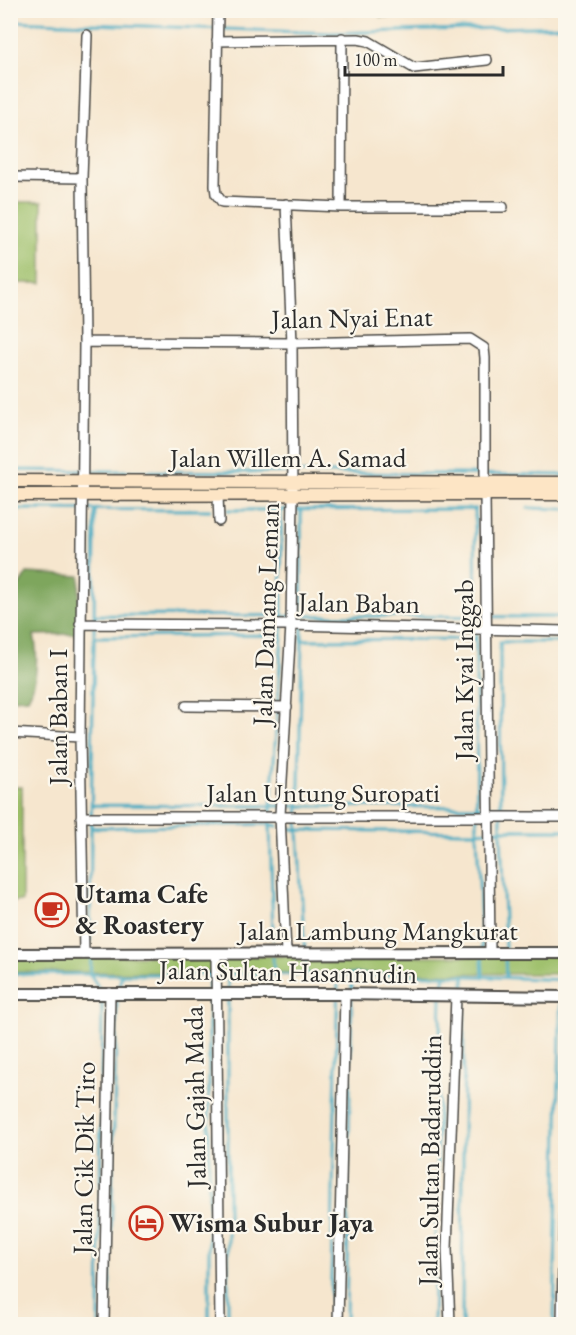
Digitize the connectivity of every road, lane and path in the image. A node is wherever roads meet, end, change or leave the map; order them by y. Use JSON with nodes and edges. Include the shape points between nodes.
{"nodes":[{"id":1,"x":218,"y":10,"type":"edge"},
{"id":2,"x":87,"y":35,"type":"dead end"},
{"id":3,"x":217,"y":38,"type":"junction"},
{"id":4,"x":342,"y":38,"type":"junction"},
{"id":5,"x":487,"y":60,"type":"dead end"},
{"id":6,"x":10,"y":177,"type":"edge"},
{"id":7,"x":82,"y":178,"type":"junction"},
{"id":8,"x":286,"y":204,"type":"junction"},
{"id":9,"x":341,"y":207,"type":"junction"},
{"id":10,"x":503,"y":207,"type":"dead end"},
{"id":11,"x":84,"y":342,"type":"junction"},
{"id":12,"x":292,"y":343,"type":"junction"},
{"id":13,"x":10,"y":481,"type":"edge"},
{"id":14,"x":83,"y":481,"type":"junction"},
{"id":15,"x":566,"y":483,"type":"edge"},
{"id":16,"x":485,"y":488,"type":"junction"},
{"id":17,"x":293,"y":489,"type":"junction"},
{"id":18,"x":566,"y":494,"type":"edge"},
{"id":19,"x":10,"y":495,"type":"edge"},
{"id":20,"x":218,"y":495,"type":"junction"},
{"id":21,"x":83,"y":496,"type":"junction"},
{"id":22,"x":219,"y":521,"type":"dead end"},
{"id":23,"x":80,"y":624,"type":"junction"},
{"id":24,"x":285,"y":625,"type":"junction"},
{"id":25,"x":486,"y":628,"type":"junction"},
{"id":26,"x":566,"y":631,"type":"edge"},
{"id":27,"x":186,"y":706,"type":"dead end"},
{"id":28,"x":287,"y":707,"type":"junction"},
{"id":29,"x":10,"y":733,"type":"edge"},
{"id":30,"x":80,"y":737,"type":"junction"},
{"id":31,"x":566,"y":806,"type":"edge"},
{"id":32,"x":280,"y":815,"type":"junction"},
{"id":33,"x":488,"y":816,"type":"junction"},
{"id":34,"x":81,"y":817,"type":"junction"},
{"id":35,"x":562,"y":817,"type":"edge"},
{"id":36,"x":286,"y":953,"type":"junction"},
{"id":37,"x":490,"y":953,"type":"junction"},
{"id":38,"x":566,"y":953,"type":"edge"},
{"id":39,"x":10,"y":954,"type":"edge"},
{"id":40,"x":84,"y":954,"type":"junction"},
{"id":41,"x":216,"y":954,"type":"junction"},
{"id":42,"x":110,"y":993,"type":"junction"},
{"id":43,"x":217,"y":993,"type":"junction"},
{"id":44,"x":10,"y":994,"type":"edge"},
{"id":45,"x":345,"y":994,"type":"junction"},
{"id":46,"x":456,"y":996,"type":"junction"},
{"id":47,"x":566,"y":998,"type":"edge"},
{"id":48,"x":566,"y":1101,"type":"edge"},
{"id":49,"x":104,"y":1324,"type":"edge"},
{"id":50,"x":220,"y":1324,"type":"edge"},
{"id":51,"x":338,"y":1324,"type":"edge"},
{"id":52,"x":450,"y":1324,"type":"edge"},
{"id":53,"x":562,"y":1324,"type":"edge"}],
"edges":[{"from":1,"to":3,"type":"street"},
{"from":2,"to":7,"type":"street"},
{"from":3,"to":4,"type":"street"},
{"from":3,"to":8,"type":"street","via":[[216,194],[227,204]]},
{"from":4,"to":5,"type":"street","via":[[368,41],[414,68]]},
{"from":4,"to":9,"type":"street"},
{"from":6,"to":7,"type":"street"},
{"from":7,"to":11,"type":"street"},
{"from":8,"to":9,"type":"street"},
{"from":8,"to":12,"type":"street","name":"Jalan Damang Leman"},
{"from":9,"to":10,"type":"street"},
{"from":11,"to":12,"type":"street","name":"Jalan Nyai Enat"},
{"from":11,"to":14,"type":"street"},
{"from":12,"to":16,"type":"street","name":"Jalan Nyai Enat","via":[[451,339],[479,342],[485,358]]},
{"from":12,"to":17,"type":"street","name":"Jalan Damang Leman"},
{"from":13,"to":14,"type":"main road","name":"Jalan Willem A. Samad"},
{"from":14,"to":17,"type":"main road","name":"Jalan Willem A. Samad"},
{"from":14,"to":21,"type":"street","name":"Jalan Baban I"},
{"from":15,"to":16,"type":"main road","name":"Jalan Willem A. Samad"},
{"from":16,"to":17,"type":"main road","name":"Jalan Willem A. Samad"},
{"from":16,"to":18,"type":"main road","name":"Jalan Willem A. Samad"},
{"from":16,"to":25,"type":"street","name":"Jalan Kyai Inggab"},
{"from":17,"to":20,"type":"main road","name":"Jalan Willem A. Samad"},
{"from":17,"to":24,"type":"street","name":"Jalan Damang Leman"},
{"from":19,"to":21,"type":"main road","name":"Jalan Willem A. Samad"},
{"from":20,"to":21,"type":"main road","name":"Jalan Willem A. Samad"},
{"from":20,"to":22,"type":"street"},
{"from":21,"to":23,"type":"street","name":"Jalan Baban I"},
{"from":23,"to":24,"type":"street","name":"Jalan Baban"},
{"from":23,"to":30,"type":"street","name":"Jalan Baban I"},
{"from":24,"to":25,"type":"street","name":"Jalan Baban"},
{"from":24,"to":28,"type":"street","name":"Jalan Damang Leman"},
{"from":25,"to":26,"type":"street","name":"Jalan Baban"},
{"from":25,"to":33,"type":"street","name":"Jalan Kyai Inggab"},
{"from":27,"to":28,"type":"street"},
{"from":28,"to":32,"type":"street","name":"Jalan Damang Leman"},
{"from":29,"to":30,"type":"street"},
{"from":30,"to":34,"type":"street","name":"Jalan Baban I"},
{"from":31,"to":35,"type":"street"},
{"from":32,"to":33,"type":"street","name":"Jalan Untung Suropati"},
{"from":32,"to":34,"type":"street","name":"Jalan Untung Suropati"},
{"from":32,"to":36,"type":"street","name":"Jalan Damang Leman"},
{"from":33,"to":35,"type":"street","name":"Jalan Untung Suropati"},
{"from":33,"to":37,"type":"street","name":"Jalan Kyai Inggab"},
{"from":34,"to":40,"type":"street","name":"Jalan Baban I"},
{"from":36,"to":37,"type":"street","name":"Jalan Lambung Mangkurat"},
{"from":36,"to":41,"type":"street","name":"Jalan Lambung Mangkurat"},
{"from":37,"to":38,"type":"street","name":"Jalan Lambung Mangkurat"},
{"from":39,"to":40,"type":"street","name":"Jalan Lambung Mangkurat"},
{"from":40,"to":41,"type":"street","name":"Jalan Lambung Mangkurat"},
{"from":41,"to":43,"type":"street","name":"Jalan Gajah Mada"},
{"from":42,"to":43,"type":"street","name":"Jalan Sultan Hasannudin"},
{"from":42,"to":44,"type":"street","name":"Jalan Sultan Hasannudin"},
{"from":42,"to":49,"type":"street","name":"Jalan Cik Dik Tiro"},
{"from":43,"to":45,"type":"street","name":"Jalan Sultan Hasannudin"},
{"from":43,"to":50,"type":"street","name":"Jalan Gajah Mada"},
{"from":45,"to":46,"type":"street","name":"Jalan Sultan Hasannudin"},
{"from":45,"to":51,"type":"street"},
{"from":46,"to":47,"type":"street","name":"Jalan Sultan Hasannudin"},
{"from":46,"to":52,"type":"street","name":"Jalan Sultan Badaruddin","via":[[447,1249]]},
{"from":48,"to":53,"type":"street"}]}
